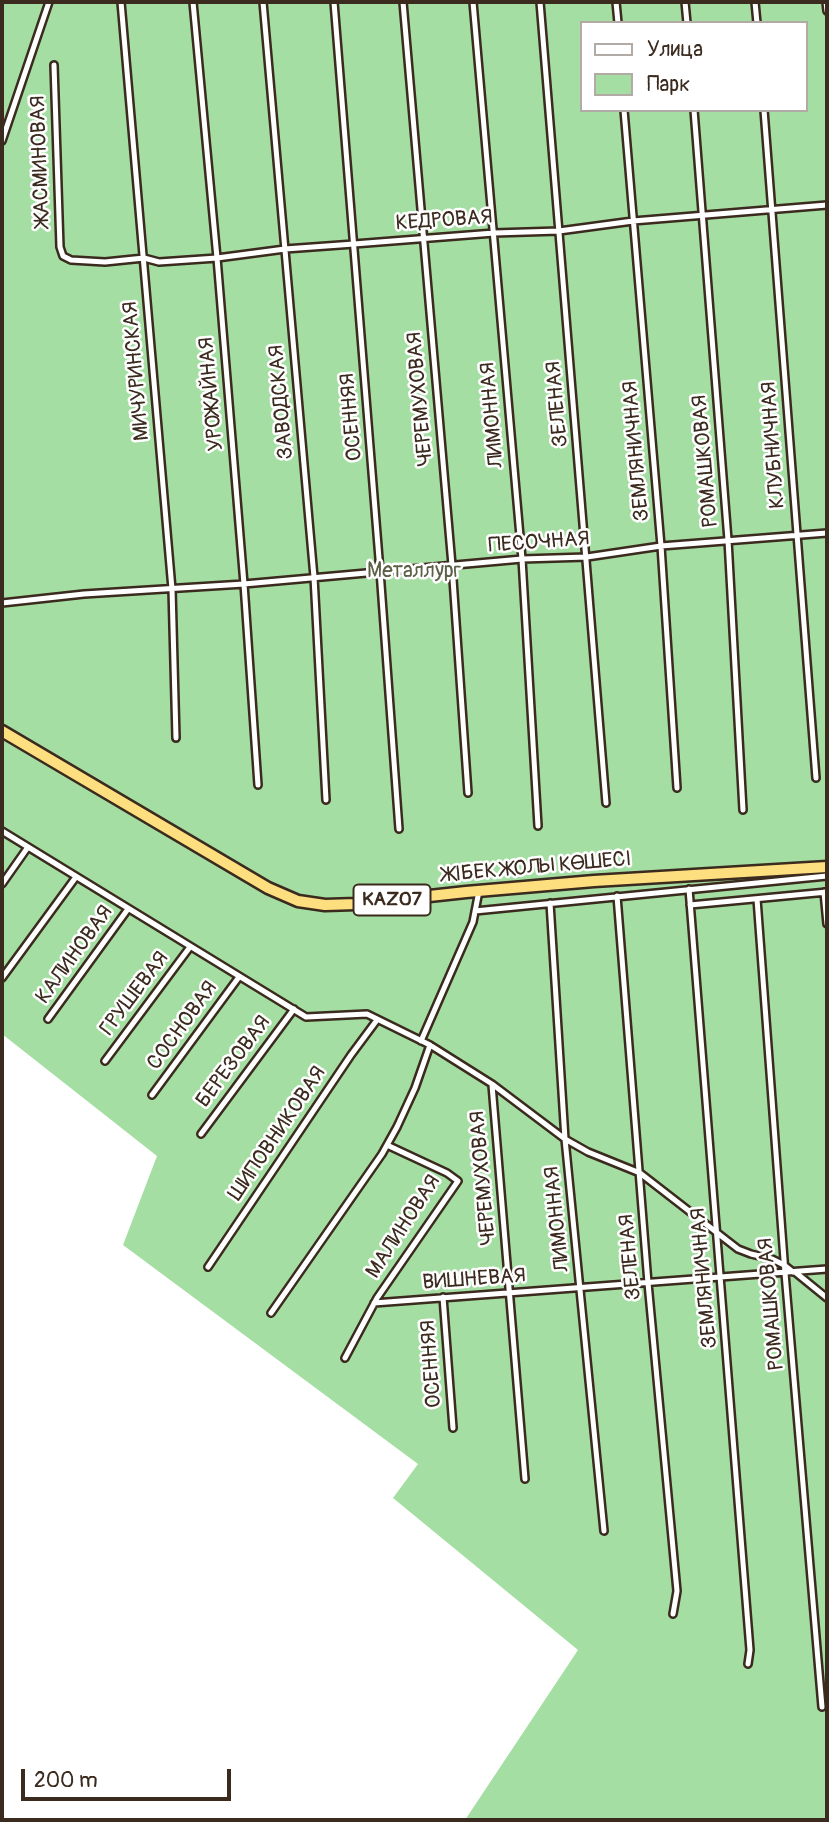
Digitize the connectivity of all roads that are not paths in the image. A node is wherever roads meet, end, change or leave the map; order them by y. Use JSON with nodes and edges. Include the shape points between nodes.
{"nodes":[{"id":1,"x":50,"y":2,"type":"edge"},
{"id":2,"x":121,"y":2,"type":"edge"},
{"id":3,"x":193,"y":2,"type":"edge"},
{"id":4,"x":263,"y":2,"type":"edge"},
{"id":5,"x":334,"y":2,"type":"edge"},
{"id":6,"x":403,"y":2,"type":"edge"},
{"id":7,"x":473,"y":2,"type":"edge"},
{"id":8,"x":540,"y":2,"type":"edge"},
{"id":9,"x":616,"y":2,"type":"edge"},
{"id":10,"x":685,"y":2,"type":"edge"},
{"id":11,"x":755,"y":2,"type":"edge"},
{"id":12,"x":827,"y":2,"type":"edge"},
{"id":13,"x":827,"y":11,"type":"edge"},
{"id":14,"x":618,"y":21,"type":"edge"},
{"id":15,"x":687,"y":21,"type":"edge"},
{"id":16,"x":757,"y":21,"type":"edge"},
{"id":17,"x":54,"y":65,"type":"dead end"},
{"id":18,"x":624,"y":112,"type":"edge"},
{"id":19,"x":694,"y":112,"type":"edge"},
{"id":20,"x":764,"y":112,"type":"edge"},
{"id":21,"x":2,"y":141,"type":"edge"},
{"id":22,"x":827,"y":205,"type":"edge"},
{"id":23,"x":772,"y":209,"type":"junction"},
{"id":24,"x":702,"y":215,"type":"junction"},
{"id":25,"x":633,"y":221,"type":"junction"},
{"id":26,"x":559,"y":231,"type":"junction"},
{"id":27,"x":494,"y":233,"type":"junction"},
{"id":28,"x":423,"y":239,"type":"junction"},
{"id":29,"x":354,"y":244,"type":"junction"},
{"id":30,"x":285,"y":249,"type":"junction"},
{"id":31,"x":64,"y":256,"type":"joint"},
{"id":32,"x":144,"y":258,"type":"junction"},
{"id":33,"x":217,"y":258,"type":"junction"},
{"id":34,"x":827,"y":533,"type":"edge"},
{"id":35,"x":797,"y":536,"type":"junction"},
{"id":36,"x":729,"y":540,"type":"junction"},
{"id":37,"x":660,"y":546,"type":"junction"},
{"id":38,"x":587,"y":556,"type":"junction"},
{"id":39,"x":522,"y":559,"type":"junction"},
{"id":40,"x":452,"y":565,"type":"junction"},
{"id":41,"x":380,"y":571,"type":"junction"},
{"id":42,"x":314,"y":577,"type":"junction"},
{"id":43,"x":244,"y":584,"type":"junction"},
{"id":44,"x":172,"y":589,"type":"junction"},
{"id":45,"x":2,"y":603,"type":"edge"},
{"id":46,"x":2,"y":731,"type":"edge"},
{"id":47,"x":176,"y":738,"type":"dead end"},
{"id":48,"x":816,"y":778,"type":"dead end"},
{"id":49,"x":258,"y":785,"type":"dead end"},
{"id":50,"x":677,"y":788,"type":"dead end"},
{"id":51,"x":468,"y":793,"type":"dead end"},
{"id":52,"x":326,"y":800,"type":"dead end"},
{"id":53,"x":606,"y":803,"type":"dead end"},
{"id":54,"x":743,"y":810,"type":"dead end"},
{"id":55,"x":538,"y":826,"type":"dead end"},
{"id":56,"x":399,"y":830,"type":"dead end"},
{"id":57,"x":2,"y":831,"type":"edge"},
{"id":58,"x":28,"y":847,"type":"junction"},
{"id":59,"x":827,"y":867,"type":"edge"},
{"id":60,"x":827,"y":876,"type":"edge"},
{"id":61,"x":76,"y":877,"type":"junction"},
{"id":62,"x":2,"y":884,"type":"edge"},
{"id":63,"x":689,"y":889,"type":"junction"},
{"id":64,"x":479,"y":891,"type":"junction"},
{"id":65,"x":826,"y":892,"type":"edge"},
{"id":66,"x":617,"y":896,"type":"junction"},
{"id":67,"x":757,"y":898,"type":"junction"},
{"id":68,"x":550,"y":903,"type":"junction"},
{"id":69,"x":690,"y":905,"type":"junction"},
{"id":70,"x":128,"y":909,"type":"junction"},
{"id":71,"x":475,"y":911,"type":"junction"},
{"id":72,"x":827,"y":924,"type":"edge"},
{"id":73,"x":190,"y":947,"type":"junction"},
{"id":74,"x":239,"y":976,"type":"junction"},
{"id":75,"x":2,"y":978,"type":"edge"},
{"id":76,"x":293,"y":1009,"type":"junction"},
{"id":77,"x":48,"y":1019,"type":"dead end"},
{"id":78,"x":377,"y":1020,"type":"junction"},
{"id":79,"x":421,"y":1041,"type":"junction"},
{"id":80,"x":430,"y":1045,"type":"junction"},
{"id":81,"x":105,"y":1060,"type":"dead end"},
{"id":82,"x":492,"y":1084,"type":"junction"},
{"id":83,"x":152,"y":1095,"type":"dead end"},
{"id":84,"x":201,"y":1134,"type":"dead end"},
{"id":85,"x":565,"y":1139,"type":"junction"},
{"id":86,"x":387,"y":1145,"type":"junction"},
{"id":87,"x":640,"y":1173,"type":"junction"},
{"id":88,"x":717,"y":1232,"type":"junction"},
{"id":89,"x":784,"y":1265,"type":"junction"},
{"id":90,"x":208,"y":1268,"type":"dead end"},
{"id":91,"x":827,"y":1269,"type":"edge"},
{"id":92,"x":794,"y":1272,"type":"junction"},
{"id":93,"x":785,"y":1273,"type":"junction"},
{"id":94,"x":721,"y":1277,"type":"junction"},
{"id":95,"x":648,"y":1283,"type":"junction"},
{"id":96,"x":580,"y":1287,"type":"junction"},
{"id":97,"x":509,"y":1293,"type":"junction"},
{"id":98,"x":443,"y":1297,"type":"junction"},
{"id":99,"x":827,"y":1298,"type":"edge"},
{"id":100,"x":374,"y":1303,"type":"junction"},
{"id":101,"x":271,"y":1313,"type":"dead end"},
{"id":102,"x":345,"y":1358,"type":"dead end"},
{"id":103,"x":453,"y":1428,"type":"dead end"},
{"id":104,"x":525,"y":1479,"type":"dead end"},
{"id":105,"x":604,"y":1531,"type":"dead end"},
{"id":106,"x":673,"y":1614,"type":"dead end"},
{"id":107,"x":748,"y":1664,"type":"dead end"},
{"id":108,"x":821,"y":1707,"type":"dead end"}],
"edges":[{"from":1,"to":21,"type":"street"},
{"from":2,"to":32,"type":"street","name":"МИЧУРИНСКАЯ"},
{"from":3,"to":33,"type":"street","name":"УРОЖАЙНАЯ"},
{"from":4,"to":30,"type":"street","name":"ЗАВОДСКАЯ"},
{"from":5,"to":29,"type":"street","name":"ОСЕННЯЯ"},
{"from":6,"to":28,"type":"street","name":"ЧЕРЕМУХОВАЯ"},
{"from":7,"to":27,"type":"street","name":"ЛИМОННАЯ"},
{"from":8,"to":26,"type":"street","name":"ЗЕЛЕНАЯ"},
{"from":9,"to":14,"type":"street"},
{"from":10,"to":15,"type":"street"},
{"from":11,"to":16,"type":"street"},
{"from":12,"to":13,"type":"street"},
{"from":17,"to":31,"type":"street","name":"ЖАСМИНОВАЯ","via":[[60,247]]},
{"from":18,"to":25,"type":"street","name":"ЗЕМЛЯНИЧНАЯ"},
{"from":19,"to":24,"type":"street","name":"РОМАШКОВАЯ"},
{"from":20,"to":23,"type":"street","name":"КЛУБНИЧНАЯ"},
{"from":22,"to":23,"type":"street","name":"КЕДРОВАЯ"},
{"from":23,"to":24,"type":"street","name":"КЕДРОВАЯ"},
{"from":23,"to":35,"type":"street","name":"КЛУБНИЧНАЯ"},
{"from":24,"to":25,"type":"street","name":"КЕДРОВАЯ"},
{"from":24,"to":36,"type":"street","name":"РОМАШКОВАЯ"},
{"from":25,"to":26,"type":"street","name":"КЕДРОВАЯ"},
{"from":25,"to":37,"type":"street","name":"ЗЕМЛЯНИЧНАЯ"},
{"from":26,"to":27,"type":"street","name":"КЕДРОВАЯ"},
{"from":26,"to":38,"type":"street","name":"ЗЕЛЕНАЯ"},
{"from":27,"to":28,"type":"street","name":"КЕДРОВАЯ"},
{"from":27,"to":39,"type":"street","name":"ЛИМОННАЯ"},
{"from":28,"to":29,"type":"street","name":"КЕДРОВАЯ"},
{"from":28,"to":40,"type":"street","name":"ЧЕРЕМУХОВАЯ"},
{"from":29,"to":30,"type":"street","name":"КЕДРОВАЯ"},
{"from":29,"to":41,"type":"street","name":"ОСЕННЯЯ"},
{"from":30,"to":33,"type":"street","name":"КЕДРОВАЯ"},
{"from":30,"to":42,"type":"street","name":"ЗАВОДСКАЯ"},
{"from":31,"to":32,"type":"street","name":"КЕДРОВАЯ","via":[[105,262]]},
{"from":32,"to":33,"type":"street","name":"КЕДРОВАЯ"},
{"from":32,"to":44,"type":"street","name":"МИЧУРИНСКАЯ"},
{"from":33,"to":43,"type":"street","name":"УРОЖАЙНАЯ"},
{"from":34,"to":35,"type":"street","name":"ПЕСОЧНАЯ"},
{"from":35,"to":36,"type":"street","name":"ПЕСОЧНАЯ"},
{"from":35,"to":48,"type":"street","name":"КЛУБНИЧНАЯ"},
{"from":36,"to":37,"type":"street","name":"ПЕСОЧНАЯ"},
{"from":36,"to":54,"type":"street","name":"РОМАШКОВАЯ"},
{"from":37,"to":38,"type":"street","name":"ПЕСОЧНАЯ"},
{"from":37,"to":50,"type":"street","name":"ЗЕМЛЯНИЧНАЯ"},
{"from":38,"to":39,"type":"street","name":"ПЕСОЧНАЯ"},
{"from":38,"to":53,"type":"street","name":"ЗЕЛЕНАЯ"},
{"from":39,"to":40,"type":"street","name":"ПЕСОЧНАЯ"},
{"from":39,"to":55,"type":"street","name":"ЛИМОННАЯ"},
{"from":40,"to":41,"type":"street","name":"ПЕСОЧНАЯ"},
{"from":40,"to":51,"type":"street","name":"ЧЕРЕМУХОВАЯ"},
{"from":41,"to":42,"type":"street","name":"ПЕСОЧНАЯ"},
{"from":41,"to":56,"type":"street","name":"ОСЕННЯЯ"},
{"from":42,"to":43,"type":"street","name":"ПЕСОЧНАЯ"},
{"from":42,"to":52,"type":"street","name":"ЗАВОДСКАЯ"},
{"from":43,"to":44,"type":"street","name":"ПЕСОЧНАЯ"},
{"from":43,"to":49,"type":"street","name":"УРОЖАЙНАЯ"},
{"from":44,"to":45,"type":"street","name":"ПЕСОЧНАЯ"},
{"from":44,"to":47,"type":"street","name":"МИЧУРИНСКАЯ"},
{"from":46,"to":64,"type":"highway","name":"ЖІБЕК ЖОЛЫ КӨШЕСІ","number":"KAZ07","via":[[268,888],[298,901],[356,904]]},
{"from":57,"to":58,"type":"street"},
{"from":58,"to":61,"type":"street"},
{"from":58,"to":62,"type":"street"},
{"from":59,"to":64,"type":"highway","name":"ЖІБЕК ЖОЛЫ КӨШЕСІ","number":"KAZ07"},
{"from":60,"to":63,"type":"street"},
{"from":61,"to":70,"type":"street"},
{"from":61,"to":75,"type":"street"},
{"from":63,"to":66,"type":"street"},
{"from":63,"to":69,"type":"street","name":"ЗЕМЛЯНИЧНАЯ"},
{"from":64,"to":71,"type":"street"},
{"from":65,"to":67,"type":"street"},
{"from":65,"to":72,"type":"street"},
{"from":66,"to":68,"type":"street"},
{"from":66,"to":87,"type":"street","name":"ЗЕЛЕНАЯ"},
{"from":67,"to":69,"type":"street"},
{"from":67,"to":89,"type":"street","name":"РОМАШКОВАЯ"},
{"from":68,"to":71,"type":"street"},
{"from":68,"to":85,"type":"street","name":"ЛИМОННАЯ"},
{"from":69,"to":88,"type":"street","name":"ЗЕМЛЯНИЧНАЯ"},
{"from":70,"to":73,"type":"street"},
{"from":70,"to":77,"type":"street","name":"КАЛИНОВАЯ"},
{"from":71,"to":79,"type":"street"},
{"from":73,"to":74,"type":"street"},
{"from":73,"to":81,"type":"street","name":"ГРУШЕВАЯ"},
{"from":74,"to":76,"type":"street"},
{"from":74,"to":83,"type":"street","name":"СОСНОВАЯ"},
{"from":76,"to":78,"type":"street","via":[[306,1017],[367,1014]]},
{"from":76,"to":84,"type":"street","name":"БЕРЕЗОВАЯ"},
{"from":78,"to":79,"type":"street"},
{"from":78,"to":90,"type":"street","name":"ШИПОВНИКОВАЯ"},
{"from":79,"to":80,"type":"street"},
{"from":80,"to":82,"type":"street"},
{"from":80,"to":86,"type":"street"},
{"from":82,"to":85,"type":"street"},
{"from":82,"to":97,"type":"street","name":"ЧЕРЕМУХОВАЯ"},
{"from":85,"to":87,"type":"street"},
{"from":85,"to":96,"type":"street","name":"ЛИМОННАЯ"},
{"from":86,"to":100,"type":"street","name":"МАЛИНОВАЯ","via":[[458,1181]]},
{"from":86,"to":101,"type":"street"},
{"from":87,"to":88,"type":"street"},
{"from":87,"to":95,"type":"street","name":"ЗЕЛЕНАЯ"},
{"from":88,"to":89,"type":"street","via":[[738,1249]]},
{"from":88,"to":94,"type":"street","name":"ЗЕМЛЯНИЧНАЯ"},
{"from":89,"to":92,"type":"street"},
{"from":89,"to":93,"type":"street","name":"РОМАШКОВАЯ"},
{"from":91,"to":92,"type":"street","name":"ВИШНЕВАЯ"},
{"from":92,"to":93,"type":"street","name":"ВИШНЕВАЯ"},
{"from":92,"to":99,"type":"street"},
{"from":93,"to":94,"type":"street","name":"ВИШНЕВАЯ"},
{"from":93,"to":108,"type":"street","name":"РОМАШКОВАЯ"},
{"from":94,"to":95,"type":"street","name":"ВИШНЕВАЯ"},
{"from":94,"to":107,"type":"street","name":"ЗЕМЛЯНИЧНАЯ"},
{"from":95,"to":96,"type":"street","name":"ВИШНЕВАЯ"},
{"from":95,"to":106,"type":"street","name":"ЗЕЛЕНАЯ","via":[[677,1591]]},
{"from":96,"to":97,"type":"street","name":"ВИШНЕВАЯ"},
{"from":96,"to":105,"type":"street","name":"ЛИМОННАЯ"},
{"from":97,"to":98,"type":"street","name":"ВИШНЕВАЯ"},
{"from":97,"to":104,"type":"street","name":"ЧЕРЕМУХОВАЯ"},
{"from":98,"to":100,"type":"street","name":"ВИШНЕВАЯ"},
{"from":98,"to":103,"type":"street","name":"ОСЕННЯЯ"},
{"from":100,"to":102,"type":"street","name":"МАЛИНОВАЯ"}]}
